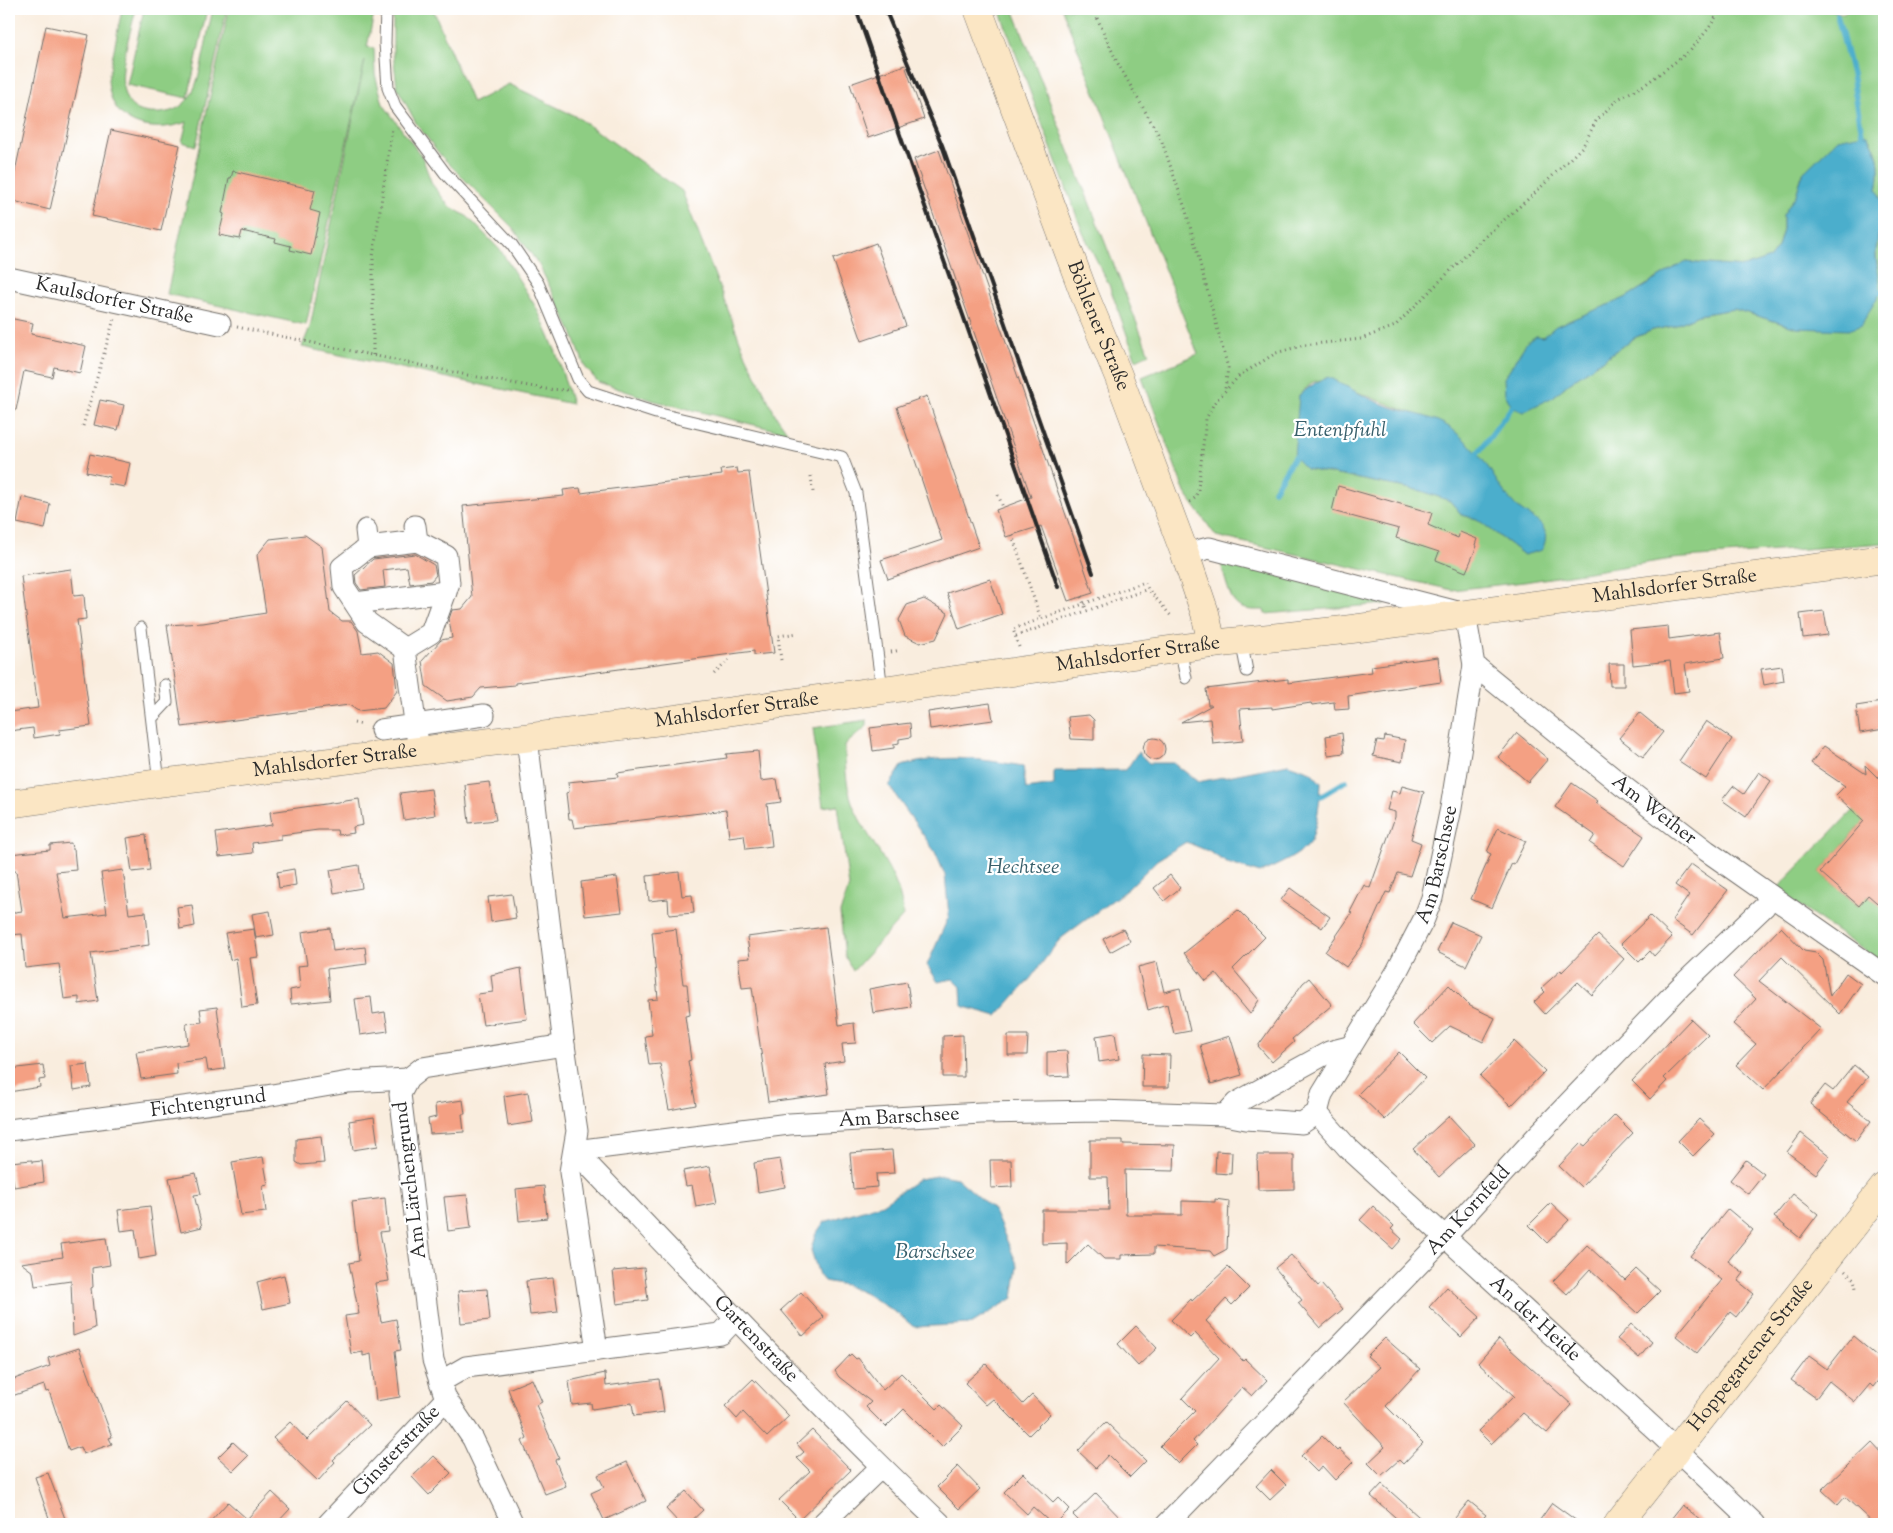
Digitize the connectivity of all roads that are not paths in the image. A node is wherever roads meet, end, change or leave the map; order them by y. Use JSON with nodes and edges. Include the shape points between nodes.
{"nodes":[{"id":1,"x":386,"y":9,"type":"edge"},
{"id":2,"x":978,"y":9,"type":"edge"},
{"id":3,"x":9,"y":278,"type":"edge"},
{"id":4,"x":220,"y":324,"type":"road end"},
{"id":5,"x":1186,"y":554,"type":"junction"},
{"id":6,"x":1884,"y":559,"type":"edge"},
{"id":7,"x":446,"y":592,"type":"junction"},
{"id":8,"x":355,"y":603,"type":"junction"},
{"id":9,"x":1465,"y":614,"type":"junction"},
{"id":10,"x":141,"y":628,"type":"dead end"},
{"id":11,"x":1241,"y":640,"type":"junction"},
{"id":12,"x":1212,"y":644,"type":"junction"},
{"id":13,"x":1180,"y":648,"type":"junction"},
{"id":14,"x":405,"y":649,"type":"junction"},
{"id":15,"x":1474,"y":665,"type":"junction"},
{"id":16,"x":1247,"y":671,"type":"dead end"},
{"id":17,"x":1186,"y":678,"type":"dead end"},
{"id":18,"x":165,"y":685,"type":"dead end"},
{"id":19,"x":882,"y":689,"type":"junction"},
{"id":20,"x":484,"y":715,"type":"dead end"},
{"id":21,"x":152,"y":718,"type":"junction"},
{"id":22,"x":381,"y":730,"type":"dead end"},
{"id":23,"x":417,"y":738,"type":"junction"},
{"id":24,"x":527,"y":738,"type":"junction"},
{"id":25,"x":159,"y":783,"type":"junction"},
{"id":26,"x":9,"y":804,"type":"edge"},
{"id":27,"x":1771,"y":896,"type":"junction"},
{"id":28,"x":1884,"y":975,"type":"edge"},
{"id":29,"x":564,"y":1045,"type":"junction"},
{"id":30,"x":1349,"y":1046,"type":"junction"},
{"id":31,"x":408,"y":1079,"type":"junction"},
{"id":32,"x":1317,"y":1113,"type":"junction"},
{"id":33,"x":1225,"y":1115,"type":"junction"},
{"id":34,"x":9,"y":1130,"type":"edge"},
{"id":35,"x":575,"y":1151,"type":"junction"},
{"id":36,"x":1884,"y":1187,"type":"edge"},
{"id":37,"x":1444,"y":1237,"type":"junction"},
{"id":38,"x":736,"y":1319,"type":"junction"},
{"id":39,"x":597,"y":1350,"type":"junction"},
{"id":40,"x":443,"y":1390,"type":"junction"},
{"id":41,"x":1677,"y":1449,"type":"junction"},
{"id":42,"x":881,"y":1467,"type":"junction"},
{"id":43,"x":328,"y":1524,"type":"edge"},
{"id":44,"x":514,"y":1524,"type":"edge"},
{"id":45,"x":822,"y":1524,"type":"edge"},
{"id":46,"x":941,"y":1524,"type":"edge"},
{"id":47,"x":1167,"y":1524,"type":"edge"},
{"id":48,"x":1618,"y":1524,"type":"edge"},
{"id":49,"x":1755,"y":1524,"type":"edge"}],
"edges":[{"from":1,"to":19,"type":"lane","via":[[388,88],[395,106],[444,173],[512,245],[533,275],[578,379],[588,391],[656,413],[842,457],[856,493]]},
{"from":2,"to":5,"type":"main road","name":"Böhlener Straße"},
{"from":3,"to":4,"type":"street","name":"Kaulsdorfer Straße"},
{"from":5,"to":9,"type":"street","name":"Mahlsdorfer Straße","via":[[1209,548]]},
{"from":5,"to":12,"type":"main road","name":"Böhlener Straße"},
{"from":6,"to":9,"type":"main road","name":"Mahlsdorfer Straße"},
{"from":7,"to":8,"type":"street"},
{"from":7,"to":8,"type":"street","via":[[449,583],[446,556],[416,534],[367,539],[342,567],[344,588]]},
{"from":7,"to":14,"type":"street","via":[[431,633]]},
{"from":8,"to":14,"type":"street","via":[[366,622]]},
{"from":9,"to":11,"type":"main road","name":"Mahlsdorfer Straße"},
{"from":9,"to":15,"type":"street"},
{"from":10,"to":21,"type":"lane"},
{"from":11,"to":12,"type":"main road","name":"Mahlsdorfer Straße"},
{"from":11,"to":16,"type":"lane"},
{"from":12,"to":13,"type":"main road","name":"Mahlsdorfer Straße"},
{"from":13,"to":17,"type":"lane"},
{"from":13,"to":19,"type":"main road","name":"Mahlsdorfer Straße"},
{"from":14,"to":23,"type":"street"},
{"from":15,"to":27,"type":"street","name":"Am Weiher","via":[[1624,787]]},
{"from":15,"to":30,"type":"street","name":"Am Barschsee","via":[[1451,808],[1432,898],[1410,948]]},
{"from":18,"to":21,"type":"lane","via":[[167,702]]},
{"from":19,"to":24,"type":"main road","name":"Mahlsdorfer Straße"},
{"from":20,"to":23,"type":"street"},
{"from":21,"to":25,"type":"lane"},
{"from":22,"to":23,"type":"street"},
{"from":23,"to":24,"type":"main road","name":"Mahlsdorfer Straße"},
{"from":23,"to":25,"type":"main road","name":"Mahlsdorfer Straße"},
{"from":24,"to":29,"type":"street"},
{"from":25,"to":26,"type":"main road","name":"Mahlsdorfer Straße"},
{"from":27,"to":28,"type":"street","name":"Am Weiher"},
{"from":27,"to":37,"type":"street","name":"Am Kornfeld","via":[[1764,907],[1687,980],[1536,1137]]},
{"from":29,"to":31,"type":"street","name":"Am Lärchengrund","via":[[422,1068]]},
{"from":29,"to":35,"type":"street","via":[[577,1131]]},
{"from":30,"to":32,"type":"street","name":"Am Barschsee","via":[[1322,1094]]},
{"from":30,"to":33,"type":"street","via":[[1329,1052],[1236,1103]]},
{"from":31,"to":34,"type":"street","name":"Fichtengrund","via":[[348,1082]]},
{"from":31,"to":40,"type":"street","name":"Am Lärchengrund","via":[[400,1094],[433,1360]]},
{"from":32,"to":33,"type":"street","name":"Am Barschsee","via":[[1302,1123]]},
{"from":32,"to":37,"type":"street","name":"An der Heide","via":[[1347,1147]]},
{"from":33,"to":35,"type":"street","name":"Am Barschsee","via":[[1099,1111],[789,1124]]},
{"from":35,"to":38,"type":"street","name":"Gartenstraße"},
{"from":35,"to":39,"type":"street","via":[[570,1172]]},
{"from":36,"to":41,"type":"main road","name":"Hoppegartener Straße"},
{"from":37,"to":41,"type":"street","name":"An der Heide"},
{"from":37,"to":47,"type":"street","name":"Am Kornfeld"},
{"from":38,"to":39,"type":"street","via":[[721,1334]]},
{"from":38,"to":42,"type":"street","name":"Gartenstraße"},
{"from":39,"to":40,"type":"street","via":[[466,1368]]},
{"from":40,"to":43,"type":"street","name":"Ginsterstraße"},
{"from":40,"to":44,"type":"street","name":"Am Lärchengrund","via":[[473,1439]]},
{"from":41,"to":48,"type":"main road","name":"Hoppegartener Straße"},
{"from":41,"to":49,"type":"street","name":"An der Heide"},
{"from":42,"to":45,"type":"street"},
{"from":42,"to":46,"type":"street","name":"Gartenstraße"}]}
